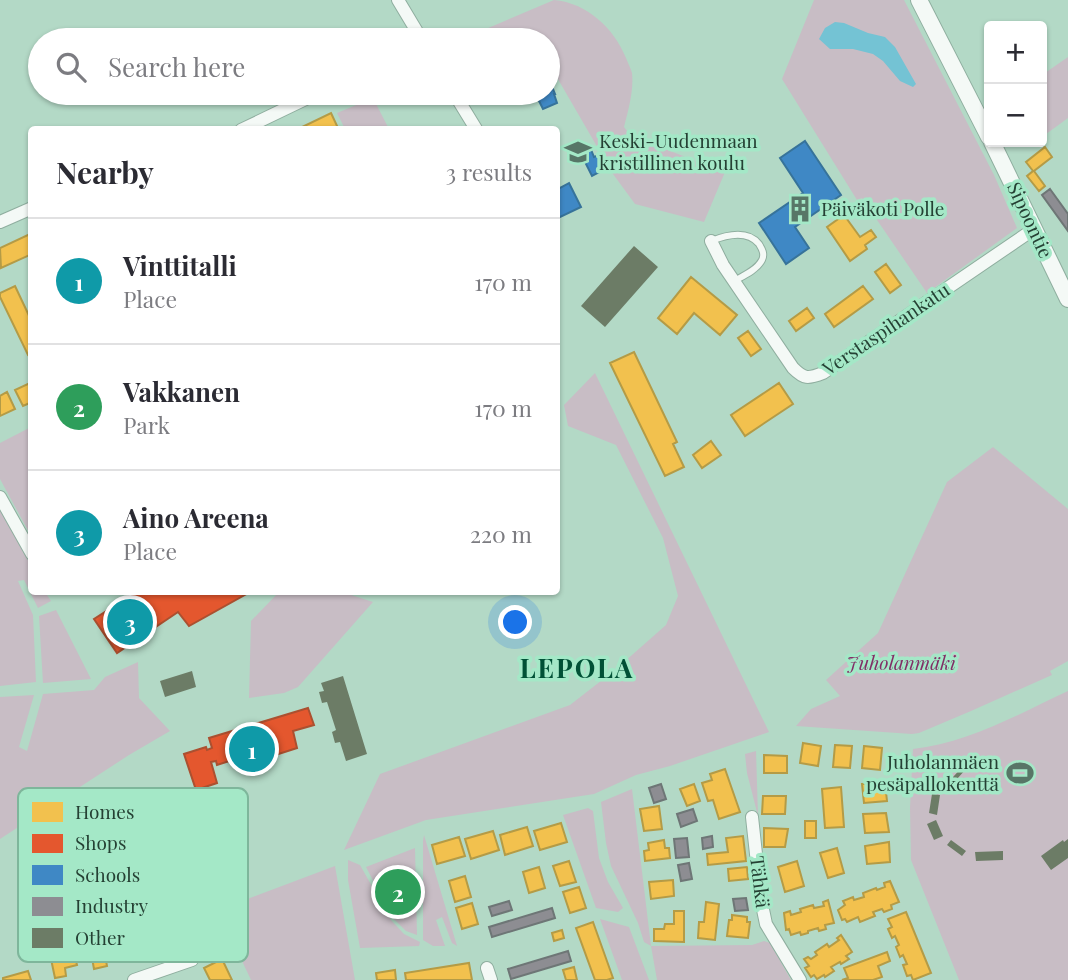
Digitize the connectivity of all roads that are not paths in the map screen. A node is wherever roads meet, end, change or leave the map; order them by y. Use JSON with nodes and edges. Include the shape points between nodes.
{"nodes":[{"id":1,"x":398,"y":0,"type":"edge"},
{"id":2,"x":919,"y":0,"type":"edge"},
{"id":3,"x":414,"y":28,"type":"edge"},
{"id":4,"x":293,"y":105,"type":"edge"},
{"id":5,"x":459,"y":105,"type":"edge"},
{"id":6,"x":249,"y":126,"type":"edge"},
{"id":7,"x":470,"y":126,"type":"edge"},
{"id":8,"x":984,"y":127,"type":"edge"},
{"id":9,"x":994,"y":147,"type":"edge"},
{"id":10,"x":28,"y":210,"type":"edge"},
{"id":11,"x":0,"y":222,"type":"edge"},
{"id":12,"x":1034,"y":229,"type":"junction"},
{"id":13,"x":711,"y":241,"type":"joint"},
{"id":14,"x":1063,"y":275,"type":"edge"},
{"id":15,"x":734,"y":281,"type":"junction"},
{"id":16,"x":1068,"y":299,"type":"edge"},
{"id":17,"x":0,"y":497,"type":"edge"},
{"id":18,"x":28,"y":547,"type":"edge"},
{"id":19,"x":752,"y":817,"type":"dead end"},
{"id":20,"x":186,"y":962,"type":"edge"},
{"id":21,"x":134,"y":980,"type":"edge"},
{"id":22,"x":800,"y":980,"type":"edge"}],
"edges":[{"from":1,"to":3,"type":"street"},
{"from":2,"to":8,"type":"street"},
{"from":4,"to":6,"type":"street"},
{"from":5,"to":7,"type":"street"},
{"from":9,"to":12,"type":"street","name":"Sipoontie"},
{"from":10,"to":11,"type":"street"},
{"from":12,"to":14,"type":"street","name":"Sipoontie"},
{"from":12,"to":15,"type":"street","name":"Verstaspihankatu","via":[[813,377],[800,375],[793,368]]},
{"from":13,"to":15,"type":"street","name":"Verstaspihankatu"},
{"from":13,"to":15,"type":"lane","via":[[740,234],[754,239],[762,249],[762,260]]},
{"from":14,"to":16,"type":"street","name":"Sipoontie"},
{"from":17,"to":18,"type":"street"},
{"from":19,"to":22,"type":"street","name":"Tähkä","via":[[766,924]]},
{"from":20,"to":21,"type":"street"}]}
